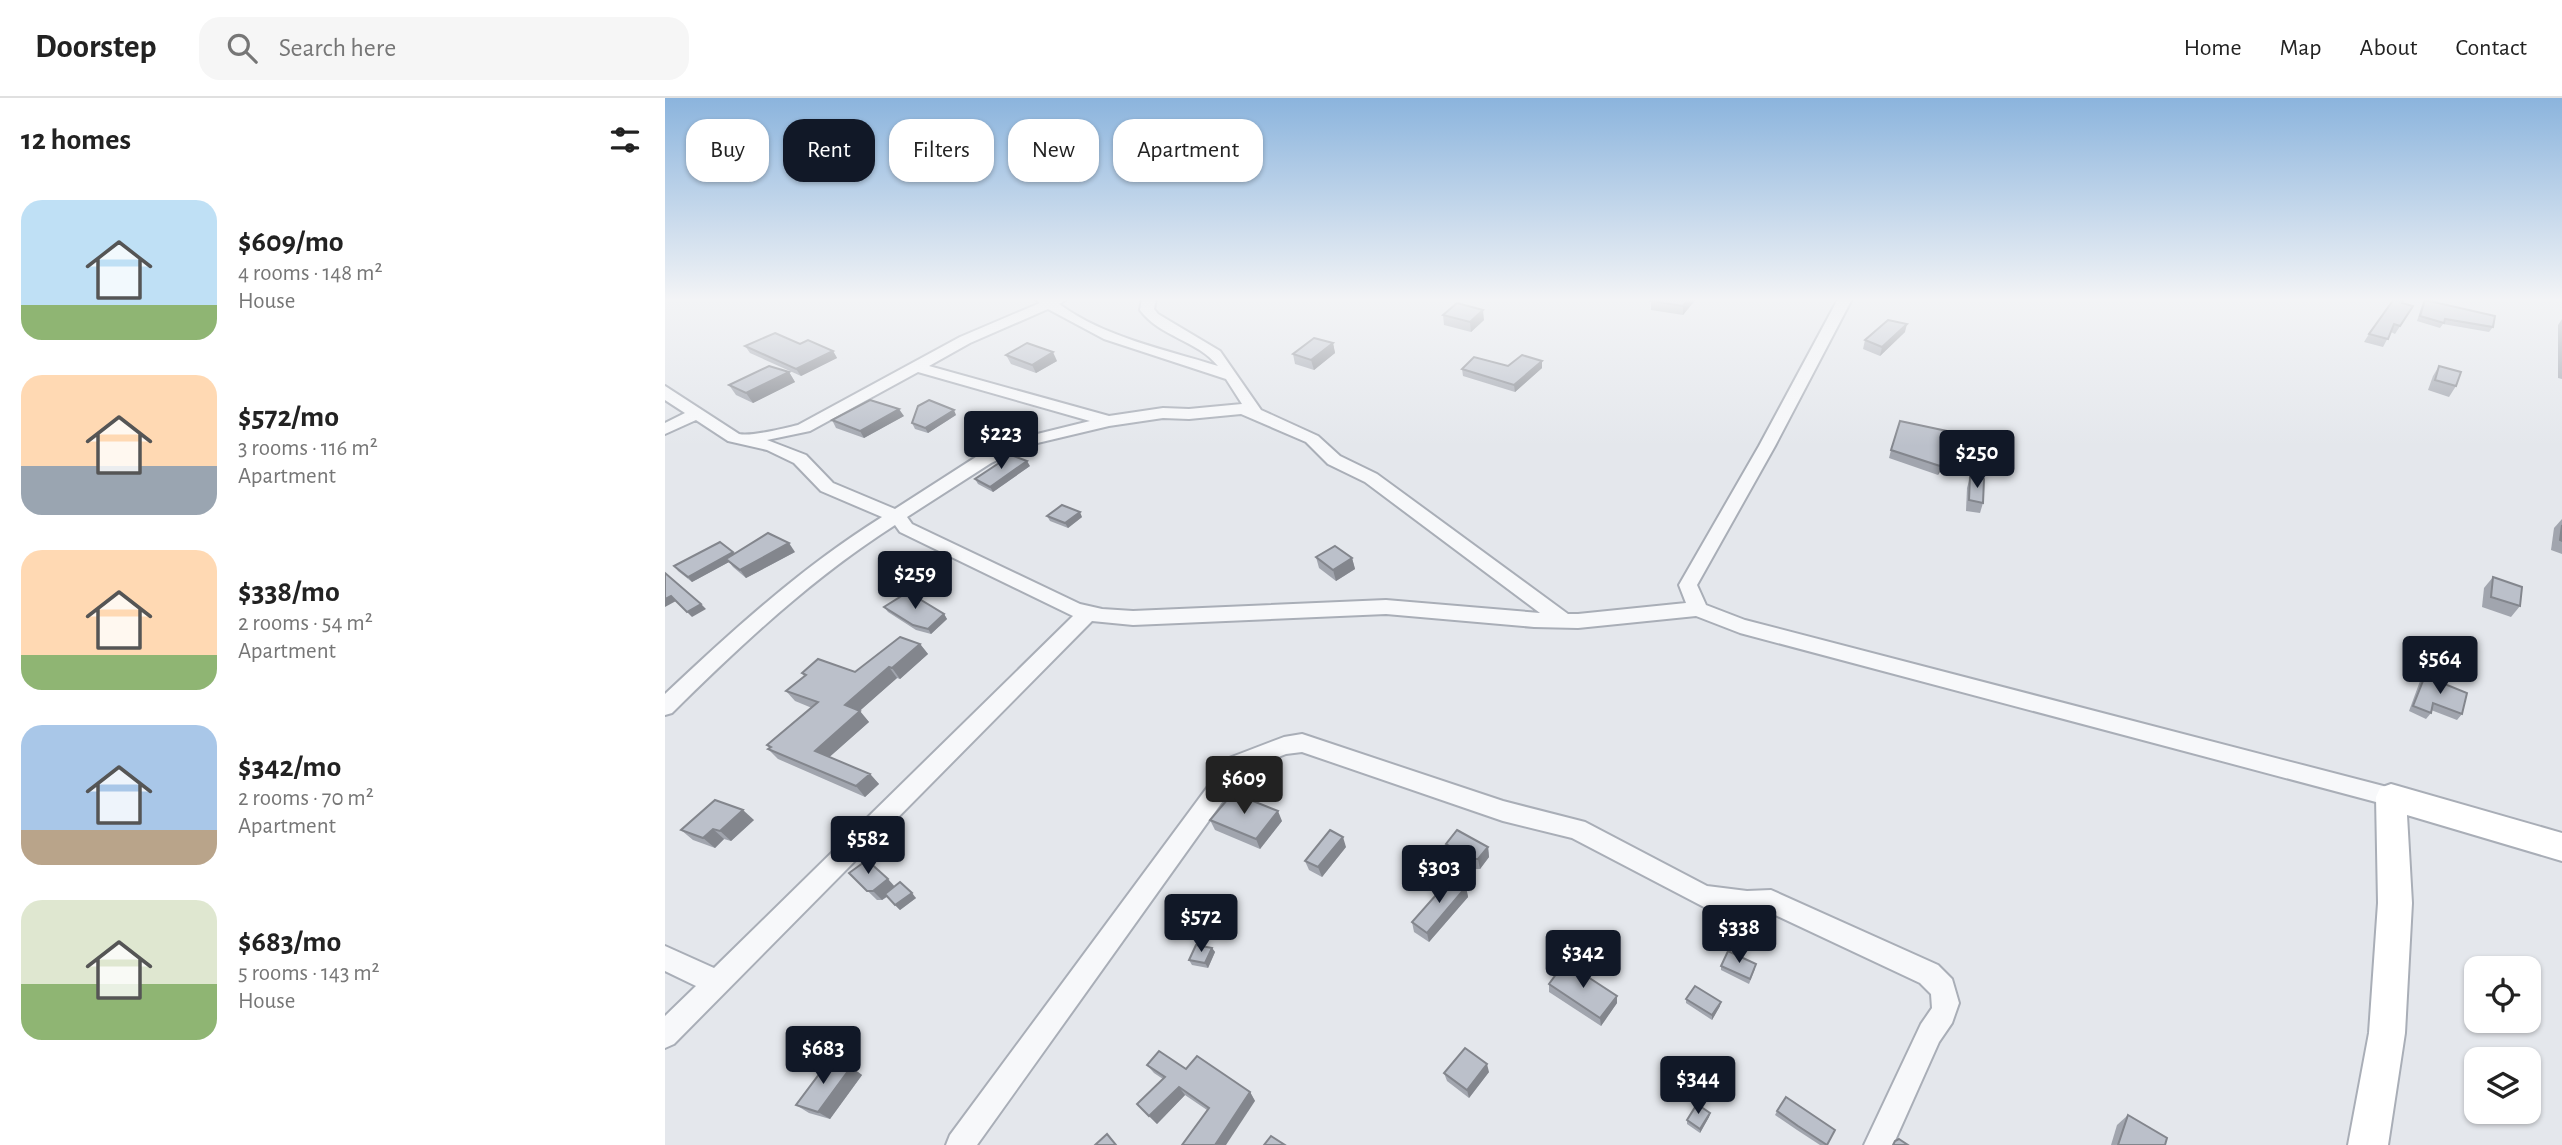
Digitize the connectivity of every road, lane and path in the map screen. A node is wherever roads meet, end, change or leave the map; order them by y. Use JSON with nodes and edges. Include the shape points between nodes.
{"nodes":[{"id":1,"x":951,"y":348,"type":"edge"},
{"id":2,"x":1140,"y":348,"type":"edge"},
{"id":3,"x":1208,"y":348,"type":"edge"},
{"id":4,"x":1819,"y":348,"type":"edge"},
{"id":5,"x":916,"y":366,"type":"junction"},
{"id":6,"x":1229,"y":375,"type":"junction"},
{"id":7,"x":665,"y":391,"type":"edge"},
{"id":8,"x":1255,"y":413,"type":"junction"},
{"id":9,"x":696,"y":414,"type":"junction"},
{"id":10,"x":1109,"y":421,"type":"junction"},
{"id":11,"x":665,"y":429,"type":"edge"},
{"id":12,"x":734,"y":439,"type":"junction"},
{"id":13,"x":898,"y":517,"type":"junction"},
{"id":14,"x":1698,"y":609,"type":"junction"},
{"id":15,"x":1087,"y":614,"type":"junction"},
{"id":16,"x":1564,"y":621,"type":"junction"},
{"id":17,"x":665,"y":706,"type":"edge"},
{"id":18,"x":2391,"y":797,"type":"junction"},
{"id":19,"x":2562,"y":847,"type":"edge"},
{"id":20,"x":665,"y":958,"type":"edge"},
{"id":21,"x":717,"y":983,"type":"junction"},
{"id":22,"x":665,"y":1035,"type":"edge"},
{"id":23,"x":960,"y":1145,"type":"edge"},
{"id":24,"x":1878,"y":1145,"type":"edge"},
{"id":25,"x":2368,"y":1145,"type":"edge"}],
"edges":[{"from":1,"to":5,"type":"street"},
{"from":2,"to":6,"type":"street"},
{"from":3,"to":6,"type":"street"},
{"from":4,"to":14,"type":"street","via":[[1688,584]]},
{"from":5,"to":10,"type":"street"},
{"from":5,"to":12,"type":"street","via":[[804,428]]},
{"from":6,"to":8,"type":"street"},
{"from":7,"to":9,"type":"street"},
{"from":8,"to":10,"type":"street","via":[[1163,413]]},
{"from":8,"to":16,"type":"street","via":[[1312,439],[1334,460],[1371,478]]},
{"from":9,"to":11,"type":"street"},
{"from":9,"to":12,"type":"street"},
{"from":10,"to":13,"type":"street","via":[[1023,442],[985,459]]},
{"from":12,"to":13,"type":"street","via":[[772,446],[800,459],[827,487]]},
{"from":13,"to":15,"type":"street","via":[[906,528],[1055,598],[1070,610]]},
{"from":13,"to":17,"type":"street","via":[[843,550],[747,628]]},
{"from":14,"to":16,"type":"street"},
{"from":14,"to":18,"type":"street","via":[[1740,626]]},
{"from":15,"to":16,"type":"street","via":[[1133,618],[1386,607]]},
{"from":15,"to":21,"type":"street"},
{"from":18,"to":19,"type":"street"},
{"from":18,"to":25,"type":"street","via":[[2395,903],[2387,1033]]},
{"from":20,"to":21,"type":"street"},
{"from":21,"to":22,"type":"street"},
{"from":23,"to":24,"type":"street","via":[[1237,764],[1302,743],[1503,811],[1577,829],[1704,896],[1771,901],[1929,974],[1943,988],[1947,1003]]}]}
